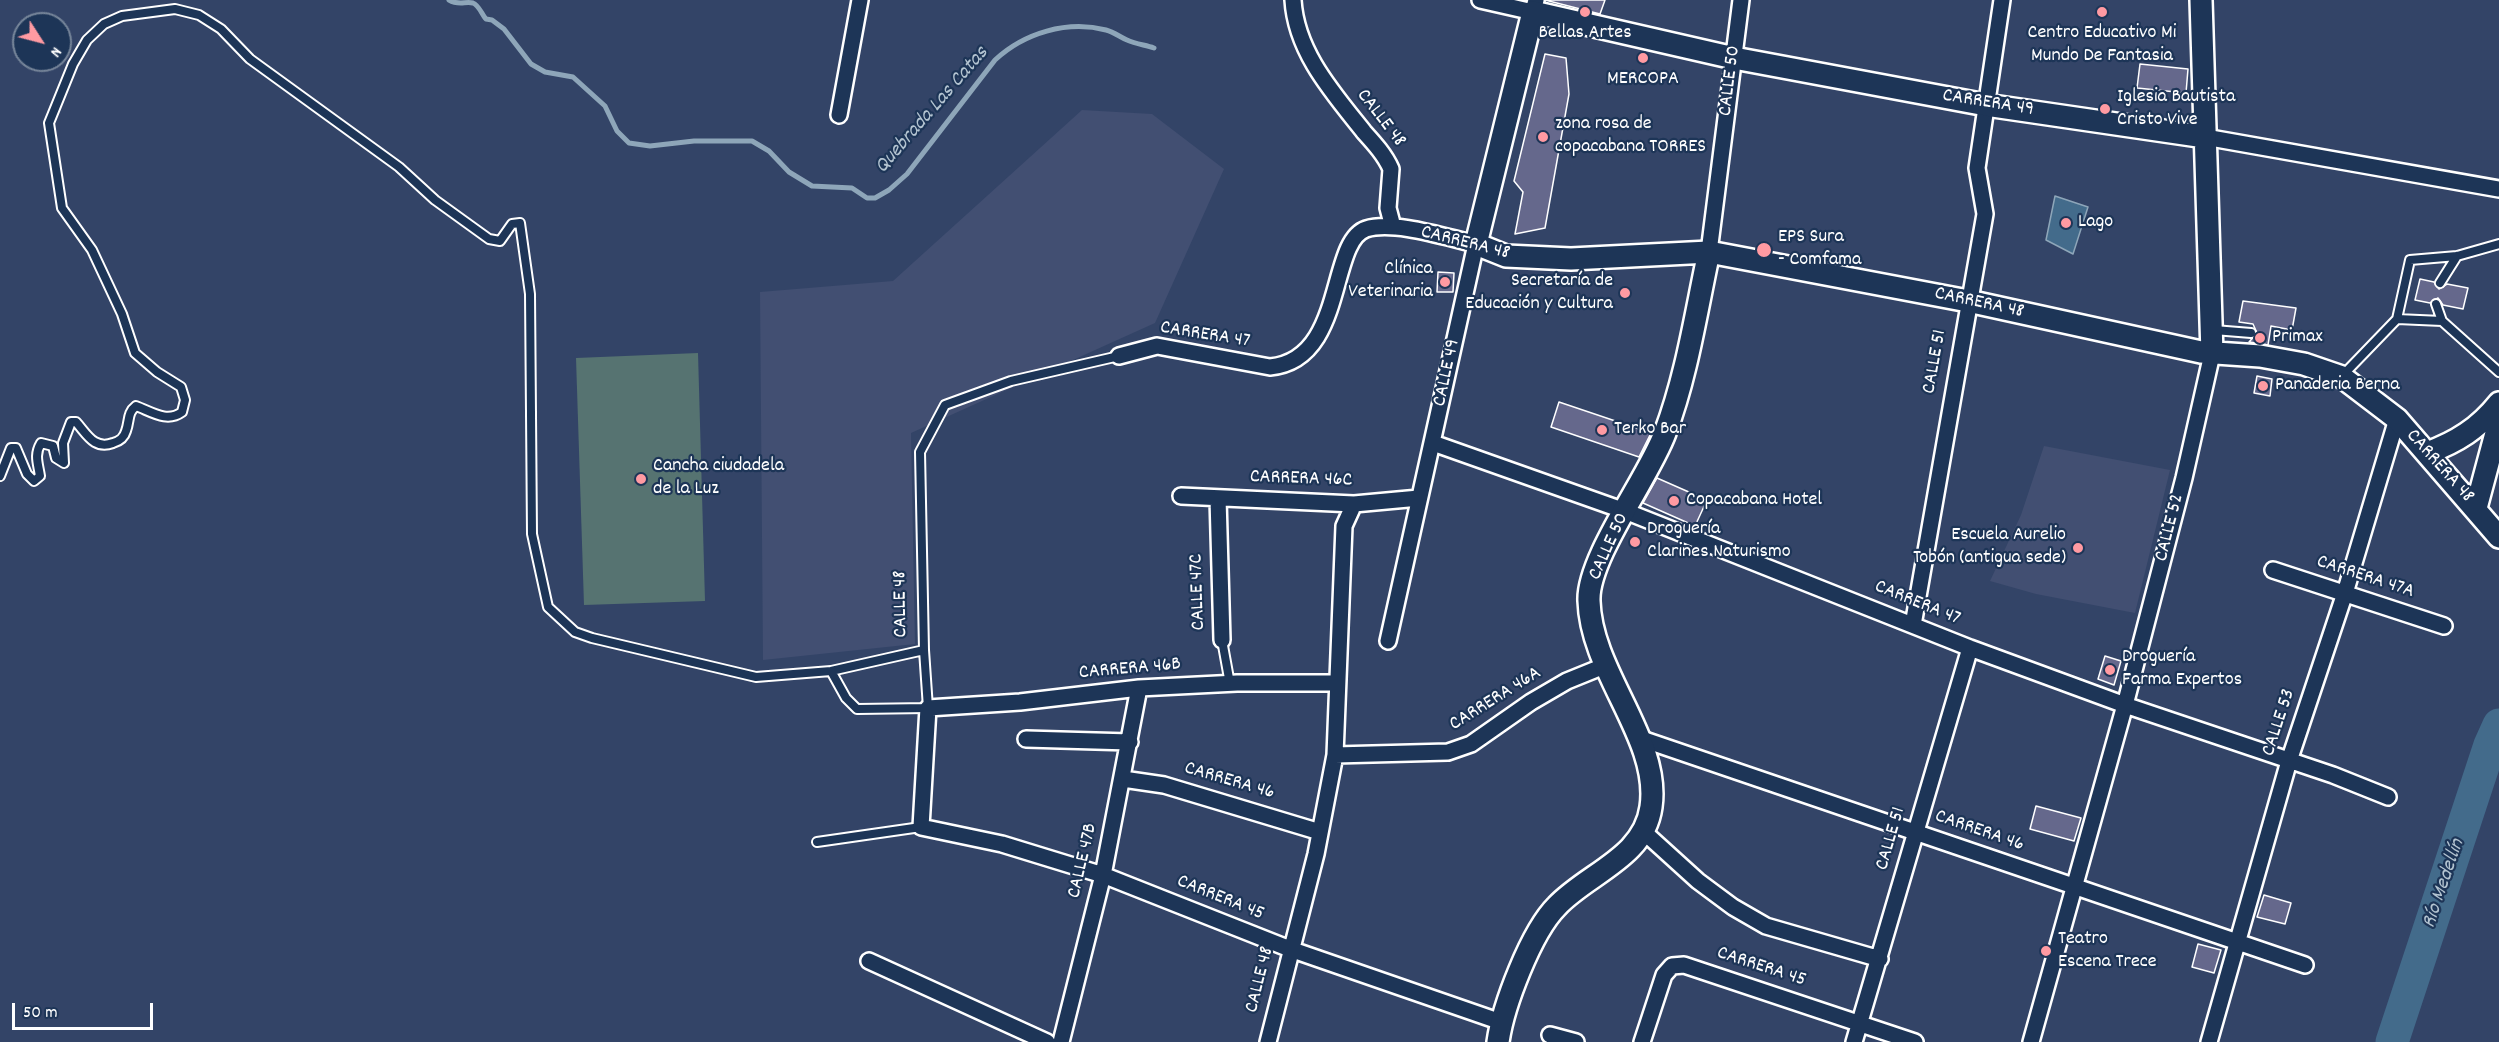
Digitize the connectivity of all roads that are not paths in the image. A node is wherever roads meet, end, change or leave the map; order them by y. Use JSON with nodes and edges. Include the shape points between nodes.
{"nodes":[{"id":1,"x":860,"y":0,"type":"edge"},
{"id":2,"x":1293,"y":0,"type":"edge"},
{"id":3,"x":1480,"y":0,"type":"edge"},
{"id":4,"x":1741,"y":0,"type":"edge"},
{"id":5,"x":2002,"y":0,"type":"edge"},
{"id":6,"x":2200,"y":0,"type":"edge"},
{"id":7,"x":1535,"y":6,"type":"edge"},
{"id":8,"x":1734,"y":58,"type":"junction"},
{"id":9,"x":1986,"y":105,"type":"junction"},
{"id":10,"x":838,"y":115,"type":"dead end"},
{"id":11,"x":2205,"y":137,"type":"junction"},
{"id":12,"x":2499,"y":189,"type":"edge"},
{"id":13,"x":1393,"y":227,"type":"junction"},
{"id":14,"x":1476,"y":244,"type":"junction"},
{"id":15,"x":2499,"y":244,"type":"edge"},
{"id":16,"x":1709,"y":252,"type":"junction"},
{"id":17,"x":2457,"y":256,"type":"junction"},
{"id":18,"x":2440,"y":283,"type":"dead end"},
{"id":19,"x":1968,"y":301,"type":"junction"},
{"id":20,"x":2436,"y":304,"type":"dead end"},
{"id":21,"x":2397,"y":319,"type":"junction"},
{"id":22,"x":2442,"y":321,"type":"junction"},
{"id":23,"x":2212,"y":330,"type":"junction"},
{"id":24,"x":2251,"y":333,"type":"dead end"},
{"id":25,"x":2211,"y":354,"type":"junction"},
{"id":26,"x":1119,"y":356,"type":"joint"},
{"id":27,"x":2499,"y":372,"type":"edge"},
{"id":28,"x":2342,"y":377,"type":"junction"},
{"id":29,"x":2499,"y":403,"type":"edge"},
{"id":30,"x":2397,"y":419,"type":"junction"},
{"id":31,"x":2499,"y":422,"type":"edge"},
{"id":32,"x":1433,"y":443,"type":"junction"},
{"id":33,"x":2427,"y":453,"type":"junction"},
{"id":34,"x":0,"y":476,"type":"edge"},
{"id":35,"x":1181,"y":496,"type":"dead end"},
{"id":36,"x":1218,"y":498,"type":"junction"},
{"id":37,"x":1419,"y":498,"type":"junction"},
{"id":38,"x":1354,"y":504,"type":"junction"},
{"id":39,"x":2476,"y":508,"type":"junction"},
{"id":40,"x":1625,"y":511,"type":"junction"},
{"id":41,"x":2499,"y":537,"type":"edge"},
{"id":42,"x":2273,"y":570,"type":"dead end"},
{"id":43,"x":2345,"y":593,"type":"junction"},
{"id":44,"x":1913,"y":625,"type":"junction"},
{"id":45,"x":2444,"y":626,"type":"dead end"},
{"id":46,"x":1222,"y":640,"type":"joint"},
{"id":47,"x":1388,"y":641,"type":"dead end"},
{"id":48,"x":1970,"y":648,"type":"junction"},
{"id":49,"x":924,"y":650,"type":"junction"},
{"id":50,"x":1604,"y":666,"type":"junction"},
{"id":51,"x":831,"y":671,"type":"junction"},
{"id":52,"x":1337,"y":683,"type":"junction"},
{"id":53,"x":1230,"y":684,"type":"junction"},
{"id":54,"x":1139,"y":688,"type":"junction"},
{"id":55,"x":2125,"y":705,"type":"junction"},
{"id":56,"x":928,"y":708,"type":"junction"},
{"id":57,"x":1639,"y":738,"type":"junction"},
{"id":58,"x":1026,"y":739,"type":"dead end"},
{"id":59,"x":1130,"y":742,"type":"junction"},
{"id":60,"x":1335,"y":755,"type":"junction"},
{"id":61,"x":2289,"y":760,"type":"junction"},
{"id":62,"x":1123,"y":779,"type":"junction"},
{"id":63,"x":2388,"y":797,"type":"dead end"},
{"id":64,"x":921,"y":827,"type":"junction"},
{"id":65,"x":1320,"y":832,"type":"junction"},
{"id":66,"x":1644,"y":832,"type":"junction"},
{"id":67,"x":1916,"y":832,"type":"junction"},
{"id":68,"x":817,"y":842,"type":"dead end"},
{"id":69,"x":1103,"y":875,"type":"junction"},
{"id":70,"x":2073,"y":887,"type":"junction"},
{"id":71,"x":2237,"y":943,"type":"junction"},
{"id":72,"x":1290,"y":949,"type":"junction"},
{"id":73,"x":1880,"y":959,"type":"junction"},
{"id":74,"x":869,"y":961,"type":"dead end"},
{"id":75,"x":2305,"y":965,"type":"dead end"},
{"id":76,"x":1859,"y":1023,"type":"junction"},
{"id":77,"x":1500,"y":1032,"type":"edge"},
{"id":78,"x":1550,"y":1035,"type":"dead end"},
{"id":79,"x":1047,"y":1042,"type":"edge"},
{"id":80,"x":1061,"y":1042,"type":"edge"},
{"id":81,"x":1268,"y":1042,"type":"edge"},
{"id":82,"x":1576,"y":1042,"type":"edge"},
{"id":83,"x":1642,"y":1042,"type":"edge"},
{"id":84,"x":1854,"y":1042,"type":"edge"},
{"id":85,"x":1915,"y":1042,"type":"edge"},
{"id":86,"x":2031,"y":1042,"type":"edge"},
{"id":87,"x":2209,"y":1042,"type":"edge"}],
"edges":[{"from":1,"to":10,"type":"street"},
{"from":2,"to":13,"type":"street","name":"CALLE 48","via":[[1294,16],[1306,50],[1323,79],[1388,161],[1388,208]]},
{"from":3,"to":7,"type":"street","name":"CARRERA 49"},
{"from":4,"to":8,"type":"street","name":"CALLE 50"},
{"from":5,"to":9,"type":"street","name":"CALLE 51"},
{"from":6,"to":11,"type":"street","name":"CALLE 52"},
{"from":7,"to":8,"type":"street","name":"CARRERA 49"},
{"from":7,"to":14,"type":"street","name":"CALLE 49"},
{"from":8,"to":9,"type":"street","name":"CARRERA 49"},
{"from":8,"to":16,"type":"street","name":"CALLE 50"},
{"from":9,"to":11,"type":"street","name":"CARRERA 49"},
{"from":9,"to":19,"type":"street","name":"CALLE 51","via":[[1977,168],[1985,214]]},
{"from":11,"to":12,"type":"street","name":"CARRERA 49"},
{"from":11,"to":23,"type":"street","name":"CALLE 52"},
{"from":13,"to":14,"type":"street","name":"CARRERA 48"},
{"from":13,"to":26,"type":"street","name":"CARRERA 47","via":[[1365,229],[1350,243],[1320,333],[1301,356],[1286,366],[1270,367],[1157,345]]},
{"from":14,"to":16,"type":"street","name":"CARRERA 48","via":[[1506,256],[1571,259]]},
{"from":14,"to":32,"type":"street","name":"CALLE 49"},
{"from":15,"to":17,"type":"lane"},
{"from":16,"to":19,"type":"street","name":"CARRERA 48"},
{"from":16,"to":40,"type":"street","name":"CALLE 50","via":[[1665,435]]},
{"from":17,"to":18,"type":"lane"},
{"from":17,"to":21,"type":"lane","via":[[2410,260]]},
{"from":19,"to":25,"type":"street","name":"CARRERA 48"},
{"from":19,"to":44,"type":"street","name":"CALLE 51"},
{"from":20,"to":22,"type":"lane"},
{"from":21,"to":22,"type":"lane"},
{"from":21,"to":28,"type":"lane"},
{"from":22,"to":27,"type":"lane"},
{"from":23,"to":24,"type":"lane"},
{"from":23,"to":25,"type":"street","name":"CALLE 52"},
{"from":25,"to":28,"type":"street","name":"CARRERA 48","via":[[2260,350]]},
{"from":25,"to":55,"type":"street","name":"CALLE 52","via":[[2184,478]]},
{"from":26,"to":49,"type":"lane","name":"CALLE 48","via":[[1011,381],[945,405],[921,452]]},
{"from":28,"to":30,"type":"street","name":"CARRERA 48"},
{"from":29,"to":33,"type":"street","via":[[2474,430]]},
{"from":30,"to":33,"type":"street","name":"CARRERA 48"},
{"from":30,"to":43,"type":"street","name":"CALLE 53"},
{"from":31,"to":39,"type":"street"},
{"from":32,"to":37,"type":"street","name":"CALLE 49"},
{"from":32,"to":40,"type":"street","name":"CARRERA 47"},
{"from":33,"to":39,"type":"street","name":"CARRERA 48"},
{"from":34,"to":51,"type":"lane","name":"CALLE 48","via":[[11,448],[16,448],[34,481],[40,476],[36,459],[41,443],[53,446],[56,458],[64,463],[63,443],[71,422],[106,446],[120,441],[126,432],[129,411],[136,406],[166,418],[182,412],[185,400],[181,387],[135,353],[122,314],[92,250],[62,208],[49,123],[87,39],[104,24],[122,16],[175,9],[199,15],[221,29],[250,59],[399,167],[435,200],[489,239],[500,241],[512,224],[520,223],[530,294],[532,534],[548,607],[575,632],[592,638],[756,677]]},
{"from":35,"to":36,"type":"street","name":"CARRERA 46C"},
{"from":36,"to":38,"type":"street","name":"CARRERA 46C"},
{"from":36,"to":46,"type":"street","name":"CALLE 47C"},
{"from":37,"to":38,"type":"street","name":"CARRERA 46C"},
{"from":37,"to":47,"type":"street","name":"CALLE 49"},
{"from":38,"to":52,"type":"street","name":"CALLE 48","via":[[1344,526]]},
{"from":39,"to":41,"type":"street","name":"CARRERA 48"},
{"from":40,"to":44,"type":"street","name":"CARRERA 47"},
{"from":40,"to":50,"type":"street","name":"CALLE 50","via":[[1594,571],[1589,599],[1592,630]]},
{"from":42,"to":43,"type":"street","name":"CARRERA 47A"},
{"from":43,"to":45,"type":"street","name":"CARRERA 47A"},
{"from":43,"to":61,"type":"street","name":"CALLE 53"},
{"from":44,"to":48,"type":"street","name":"CARRERA 47"},
{"from":46,"to":53,"type":"lane","name":"CALLE 47C"},
{"from":48,"to":55,"type":"street","name":"CARRERA 47"},
{"from":48,"to":67,"type":"street","name":"CALLE 51"},
{"from":49,"to":51,"type":"lane","name":"CALLE 48"},
{"from":49,"to":56,"type":"lane"},
{"from":50,"to":57,"type":"street","name":"CALLE 50"},
{"from":50,"to":60,"type":"street","name":"CARRERA 46A","via":[[1567,681],[1471,744],[1448,752]]},
{"from":51,"to":56,"type":"lane","via":[[846,698],[857,708]]},
{"from":52,"to":53,"type":"street","name":"CARRERA 46B"},
{"from":52,"to":60,"type":"street","name":"CALLE 48"},
{"from":53,"to":54,"type":"street","name":"CARRERA 46B"},
{"from":54,"to":56,"type":"street","name":"CARRERA 46B"},
{"from":54,"to":59,"type":"street","name":"CALLE 47B"},
{"from":55,"to":61,"type":"street","name":"CARRERA 47"},
{"from":55,"to":70,"type":"street","name":"CALLE 52"},
{"from":56,"to":64,"type":"street"},
{"from":57,"to":66,"type":"street","name":"CALLE 50","via":[[1650,778],[1651,807]]},
{"from":57,"to":67,"type":"street","name":"CARRERA 46"},
{"from":58,"to":59,"type":"street"},
{"from":59,"to":62,"type":"street","name":"CALLE 47B"},
{"from":60,"to":65,"type":"street","name":"CALLE 48"},
{"from":61,"to":63,"type":"street","name":"CARRERA 47"},
{"from":61,"to":71,"type":"street","name":"CALLE 53"},
{"from":62,"to":65,"type":"street","name":"CARRERA 46","via":[[1164,785]]},
{"from":62,"to":69,"type":"street","name":"CALLE 47B"},
{"from":64,"to":68,"type":"lane"},
{"from":64,"to":69,"type":"street","name":"CARRERA 45","via":[[1002,844]]},
{"from":65,"to":72,"type":"street","name":"CALLE 48"},
{"from":66,"to":73,"type":"street","via":[[1698,881],[1766,926]]},
{"from":66,"to":77,"type":"street","name":"CALLE 50","via":[[1628,854],[1582,882],[1555,907],[1532,943]]},
{"from":67,"to":70,"type":"street","name":"CARRERA 46"},
{"from":67,"to":73,"type":"street","name":"CALLE 51"},
{"from":69,"to":72,"type":"street","name":"CARRERA 45"},
{"from":69,"to":80,"type":"street","name":"CALLE 47B"},
{"from":70,"to":71,"type":"street","name":"CARRERA 46"},
{"from":70,"to":86,"type":"street","name":"CALLE 52"},
{"from":71,"to":75,"type":"street","name":"CARRERA 46"},
{"from":71,"to":87,"type":"street","name":"CALLE 53"},
{"from":72,"to":77,"type":"street","name":"CARRERA 45"},
{"from":72,"to":81,"type":"street","name":"CALLE 48"},
{"from":73,"to":76,"type":"street","name":"CALLE 51"},
{"from":74,"to":79,"type":"street"},
{"from":76,"to":83,"type":"street","name":"CARRERA 45","via":[[1684,965],[1672,966],[1664,975]]},
{"from":76,"to":84,"type":"street","name":"CALLE 51"},
{"from":76,"to":85,"type":"street","name":"CARRERA 45"},
{"from":78,"to":82,"type":"street"}]}
